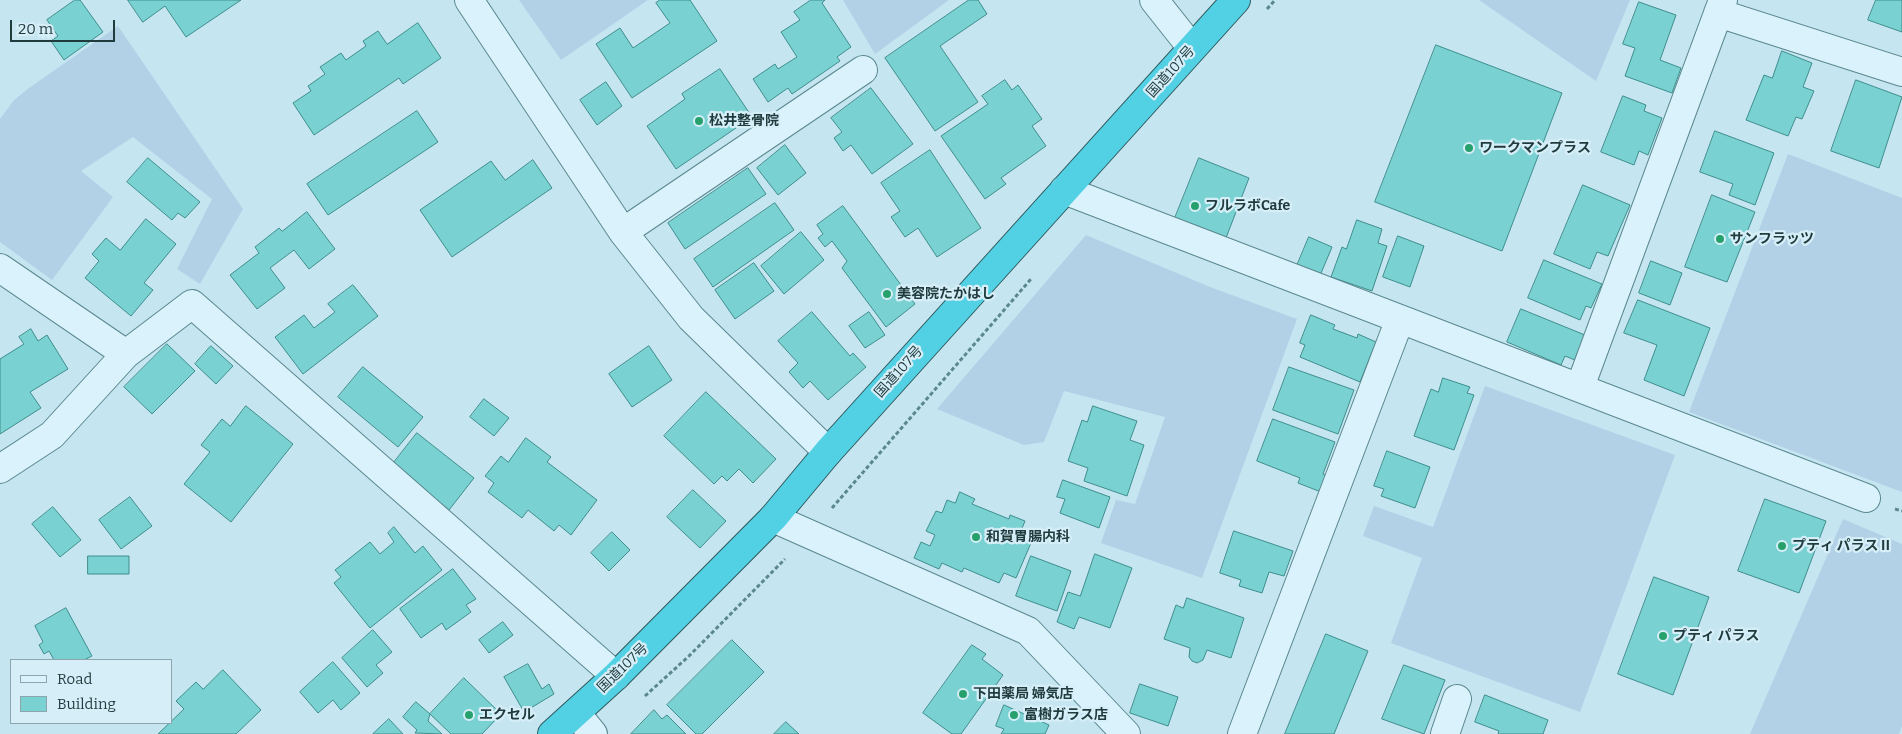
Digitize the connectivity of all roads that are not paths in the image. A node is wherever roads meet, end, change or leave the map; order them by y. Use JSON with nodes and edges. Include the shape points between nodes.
{"nodes":[{"id":1,"x":469,"y":0,"type":"edge"},
{"id":2,"x":1154,"y":0,"type":"edge"},
{"id":3,"x":1236,"y":0,"type":"edge"},
{"id":4,"x":1721,"y":7,"type":"edge"},
{"id":5,"x":1192,"y":48,"type":"junction"},
{"id":6,"x":863,"y":70,"type":"dead end"},
{"id":7,"x":1902,"y":72,"type":"edge"},
{"id":8,"x":1064,"y":190,"type":"junction"},
{"id":9,"x":623,"y":232,"type":"junction"},
{"id":10,"x":0,"y":268,"type":"edge"},
{"id":11,"x":1400,"y":318,"type":"junction"},
{"id":12,"x":126,"y":354,"type":"junction"},
{"id":13,"x":1580,"y":387,"type":"junction"},
{"id":14,"x":828,"y":452,"type":"junction"},
{"id":15,"x":0,"y":469,"type":"edge"},
{"id":16,"x":1866,"y":498,"type":"dead end"},
{"id":17,"x":773,"y":518,"type":"junction"},
{"id":18,"x":616,"y":676,"type":"junction"},
{"id":19,"x":1457,"y":699,"type":"dead end"},
{"id":20,"x":576,"y":713,"type":"junction"},
{"id":21,"x":552,"y":734,"type":"edge"},
{"id":22,"x":593,"y":734,"type":"edge"},
{"id":23,"x":1126,"y":734,"type":"edge"},
{"id":24,"x":1242,"y":734,"type":"edge"},
{"id":25,"x":1445,"y":734,"type":"edge"}],
"edges":[{"from":1,"to":9,"type":"street"},
{"from":2,"to":5,"type":"street"},
{"from":3,"to":5,"type":"highway","name":"国道107号"},
{"from":4,"to":7,"type":"street"},
{"from":4,"to":13,"type":"street"},
{"from":5,"to":8,"type":"highway","name":"国道107号"},
{"from":6,"to":9,"type":"street"},
{"from":8,"to":11,"type":"street"},
{"from":8,"to":14,"type":"highway","name":"国道107号"},
{"from":9,"to":14,"type":"street","via":[[690,318]]},
{"from":10,"to":12,"type":"street"},
{"from":11,"to":13,"type":"street"},
{"from":11,"to":24,"type":"street"},
{"from":12,"to":15,"type":"street","via":[[52,435]]},
{"from":12,"to":18,"type":"street","via":[[192,304]]},
{"from":13,"to":16,"type":"street"},
{"from":14,"to":17,"type":"highway","name":"国道107号"},
{"from":17,"to":18,"type":"highway","name":"国道107号"},
{"from":17,"to":23,"type":"street","via":[[1028,631]]},
{"from":18,"to":20,"type":"highway","name":"国道107号"},
{"from":19,"to":25,"type":"street"},
{"from":20,"to":21,"type":"highway","name":"国道107号"},
{"from":20,"to":22,"type":"street"}]}
